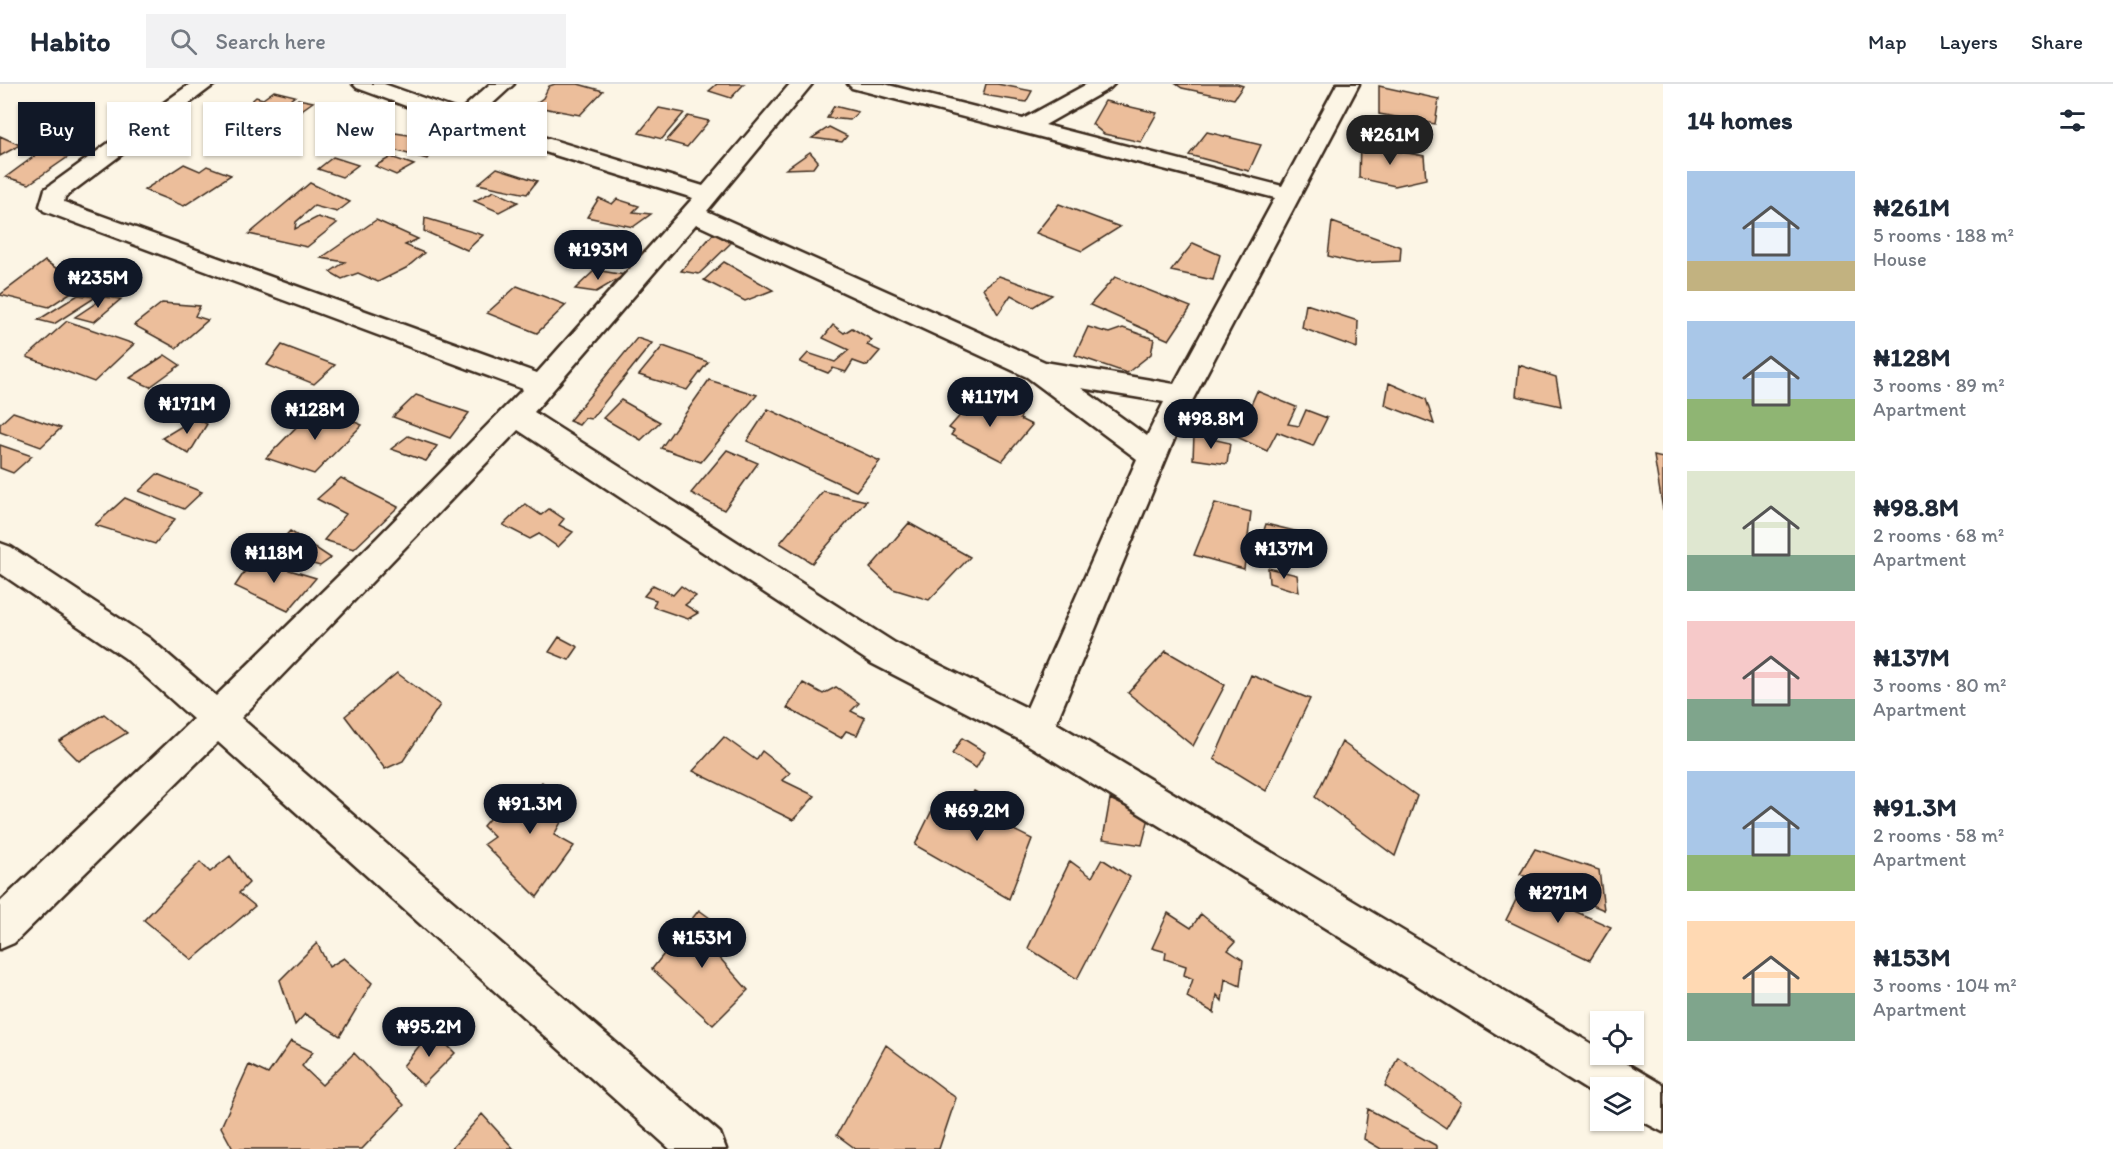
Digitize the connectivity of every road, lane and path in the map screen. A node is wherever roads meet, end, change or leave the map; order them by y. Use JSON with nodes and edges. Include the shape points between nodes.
{"nodes":[{"id":1,"x":204,"y":84,"type":"edge"},
{"id":2,"x":364,"y":84,"type":"edge"},
{"id":3,"x":502,"y":84,"type":"edge"},
{"id":4,"x":801,"y":84,"type":"edge"},
{"id":5,"x":859,"y":84,"type":"edge"},
{"id":6,"x":1102,"y":84,"type":"edge"},
{"id":7,"x":1348,"y":84,"type":"edge"},
{"id":8,"x":415,"y":102,"type":"edge"},
{"id":9,"x":482,"y":102,"type":"edge"},
{"id":10,"x":1028,"y":126,"type":"junction"},
{"id":11,"x":547,"y":149,"type":"edge"},
{"id":12,"x":1290,"y":195,"type":"junction"},
{"id":13,"x":701,"y":204,"type":"junction"},
{"id":14,"x":1037,"y":370,"type":"junction"},
{"id":15,"x":541,"y":385,"type":"junction"},
{"id":16,"x":1182,"y":395,"type":"junction"},
{"id":17,"x":515,"y":414,"type":"junction"},
{"id":18,"x":1152,"y":456,"type":"junction"},
{"id":19,"x":0,"y":556,"type":"edge"},
{"id":20,"x":219,"y":719,"type":"junction"},
{"id":21,"x":1035,"y":730,"type":"junction"},
{"id":22,"x":0,"y":929,"type":"edge"},
{"id":23,"x":1607,"y":1077,"type":"edge"},
{"id":24,"x":1644,"y":1099,"type":"edge"},
{"id":25,"x":1663,"y":1110,"type":"edge"},
{"id":26,"x":704,"y":1149,"type":"edge"}],
"edges":[{"from":1,"to":15,"type":"street","via":[[53,194],[52,206]]},
{"from":2,"to":8,"type":"street"},
{"from":3,"to":9,"type":"street"},
{"from":4,"to":13,"type":"street"},
{"from":5,"to":10,"type":"street"},
{"from":6,"to":10,"type":"street"},
{"from":7,"to":12,"type":"street"},
{"from":10,"to":12,"type":"street"},
{"from":11,"to":13,"type":"street"},
{"from":12,"to":16,"type":"street"},
{"from":13,"to":14,"type":"street"},
{"from":13,"to":15,"type":"street"},
{"from":14,"to":16,"type":"street"},
{"from":14,"to":18,"type":"street"},
{"from":15,"to":17,"type":"street"},
{"from":16,"to":18,"type":"street"},
{"from":17,"to":20,"type":"street"},
{"from":17,"to":21,"type":"street","via":[[883,653]]},
{"from":18,"to":21,"type":"street"},
{"from":19,"to":20,"type":"street","via":[[137,648]]},
{"from":20,"to":22,"type":"street"},
{"from":20,"to":26,"type":"street"},
{"from":21,"to":23,"type":"street"},
{"from":24,"to":25,"type":"street"}]}
